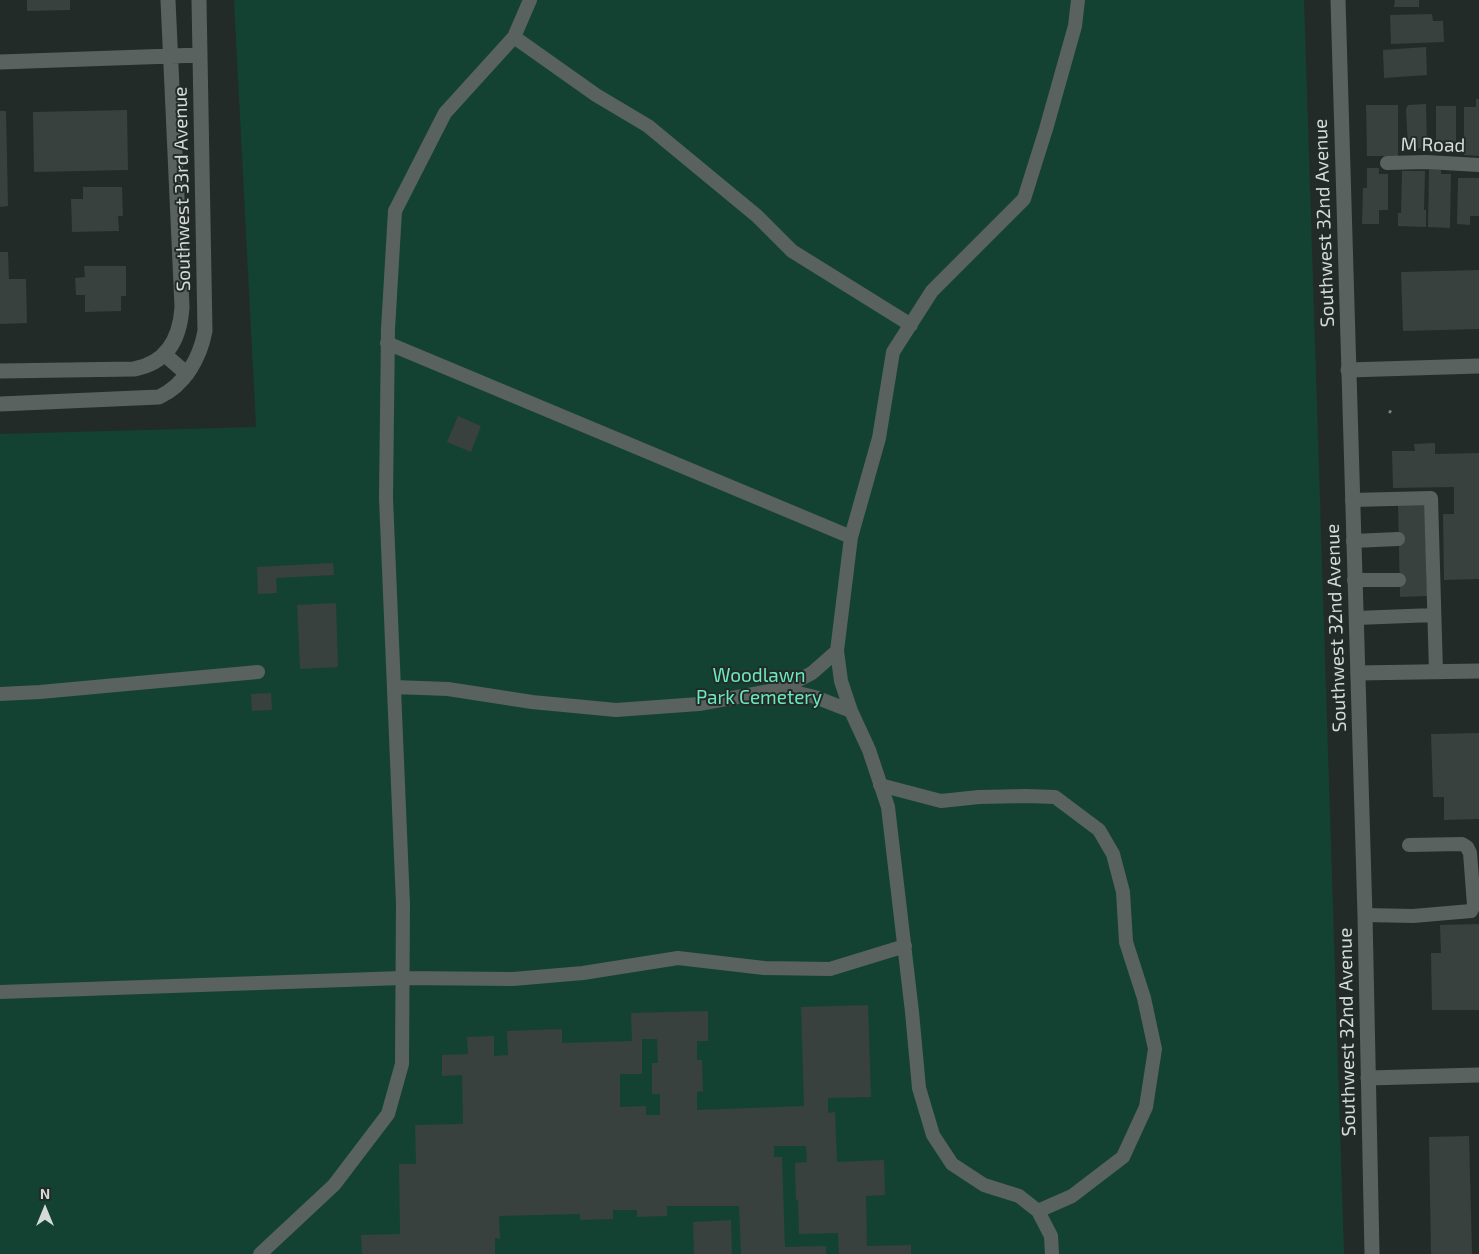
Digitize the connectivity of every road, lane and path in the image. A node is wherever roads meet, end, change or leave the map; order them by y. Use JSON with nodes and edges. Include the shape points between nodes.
{"nodes":[{"id":1,"x":168,"y":0,"type":"edge"},
{"id":2,"x":199,"y":0,"type":"edge"},
{"id":3,"x":530,"y":0,"type":"edge"},
{"id":4,"x":1078,"y":0,"type":"edge"},
{"id":5,"x":1338,"y":0,"type":"edge"},
{"id":6,"x":514,"y":37,"type":"junction"},
{"id":7,"x":200,"y":55,"type":"junction"},
{"id":8,"x":170,"y":56,"type":"junction"},
{"id":9,"x":0,"y":62,"type":"edge"},
{"id":10,"x":1387,"y":164,"type":"dead end"},
{"id":11,"x":1479,"y":165,"type":"edge"},
{"id":12,"x":910,"y":325,"type":"junction"},
{"id":13,"x":387,"y":343,"type":"junction"},
{"id":14,"x":164,"y":354,"type":"junction"},
{"id":15,"x":1479,"y":366,"type":"edge"},
{"id":16,"x":1348,"y":370,"type":"junction"},
{"id":17,"x":0,"y":371,"type":"edge"},
{"id":18,"x":187,"y":374,"type":"junction"},
{"id":19,"x":0,"y":404,"type":"edge"},
{"id":20,"x":1352,"y":500,"type":"junction"},
{"id":21,"x":851,"y":537,"type":"junction"},
{"id":22,"x":1398,"y":539,"type":"dead end"},
{"id":23,"x":1353,"y":541,"type":"junction"},
{"id":24,"x":1354,"y":580,"type":"junction"},
{"id":25,"x":1399,"y":580,"type":"dead end"},
{"id":26,"x":1434,"y":615,"type":"junction"},
{"id":27,"x":1356,"y":618,"type":"junction"},
{"id":28,"x":837,"y":651,"type":"junction"},
{"id":29,"x":1479,"y":671,"type":"edge"},
{"id":30,"x":258,"y":672,"type":"dead end"},
{"id":31,"x":1436,"y":672,"type":"junction"},
{"id":32,"x":1358,"y":673,"type":"junction"},
{"id":33,"x":394,"y":687,"type":"junction"},
{"id":34,"x":782,"y":689,"type":"junction"},
{"id":35,"x":0,"y":694,"type":"edge"},
{"id":36,"x":851,"y":712,"type":"junction"},
{"id":37,"x":880,"y":785,"type":"junction"},
{"id":38,"x":1409,"y":845,"type":"dead end"},
{"id":39,"x":1365,"y":915,"type":"junction"},
{"id":40,"x":904,"y":946,"type":"junction"},
{"id":41,"x":402,"y":978,"type":"junction"},
{"id":42,"x":0,"y":992,"type":"edge"},
{"id":43,"x":1479,"y":1075,"type":"edge"},
{"id":44,"x":1368,"y":1078,"type":"junction"},
{"id":45,"x":1038,"y":1211,"type":"junction"},
{"id":46,"x":260,"y":1254,"type":"edge"},
{"id":47,"x":1052,"y":1254,"type":"edge"},
{"id":48,"x":1372,"y":1254,"type":"edge"}],
"edges":[{"from":1,"to":8,"type":"street","name":"Southwest 33rd Avenue"},
{"from":2,"to":7,"type":"street","name":"Southwest 33rd Avenue"},
{"from":3,"to":6,"type":"lane"},
{"from":4,"to":12,"type":"lane","via":[[1075,26],[1024,198],[932,291]]},
{"from":5,"to":16,"type":"street","name":"Southwest 32nd Avenue"},
{"from":6,"to":12,"type":"lane","via":[[596,95],[648,126],[757,216],[792,251]]},
{"from":6,"to":13,"type":"lane","via":[[445,113],[395,211]]},
{"from":7,"to":8,"type":"street"},
{"from":7,"to":18,"type":"street","name":"Southwest 33rd Avenue","via":[[205,330],[198,354]]},
{"from":8,"to":9,"type":"street"},
{"from":8,"to":14,"type":"street","name":"Southwest 33rd Avenue","via":[[182,307],[180,328]]},
{"from":10,"to":11,"type":"lane","name":"M Road"},
{"from":12,"to":21,"type":"lane","via":[[894,352],[879,438]]},
{"from":13,"to":21,"type":"lane"},
{"from":13,"to":33,"type":"lane","via":[[386,498]]},
{"from":14,"to":17,"type":"street","via":[[156,362],[134,369]]},
{"from":14,"to":18,"type":"street"},
{"from":15,"to":16,"type":"street"},
{"from":16,"to":20,"type":"street","name":"Southwest 32nd Avenue"},
{"from":18,"to":19,"type":"street","name":"Southwest 33rd Avenue","via":[[159,397]]},
{"from":20,"to":23,"type":"street","name":"Southwest 32nd Avenue"},
{"from":20,"to":26,"type":"lane","via":[[1431,498],[1430,579]]},
{"from":21,"to":28,"type":"lane"},
{"from":22,"to":23,"type":"lane"},
{"from":23,"to":24,"type":"street","name":"Southwest 32nd Avenue"},
{"from":24,"to":25,"type":"lane"},
{"from":24,"to":27,"type":"street","name":"Southwest 32nd Avenue"},
{"from":26,"to":27,"type":"lane"},
{"from":26,"to":31,"type":"lane"},
{"from":27,"to":32,"type":"street","name":"Southwest 32nd Avenue"},
{"from":28,"to":34,"type":"lane","via":[[812,673]]},
{"from":28,"to":36,"type":"lane","via":[[841,681]]},
{"from":29,"to":31,"type":"street"},
{"from":30,"to":35,"type":"lane"},
{"from":31,"to":32,"type":"street"},
{"from":32,"to":39,"type":"street","name":"Southwest 32nd Avenue"},
{"from":33,"to":34,"type":"lane","via":[[448,689],[616,710],[699,704]]},
{"from":33,"to":41,"type":"lane","via":[[403,904]]},
{"from":34,"to":36,"type":"lane","via":[[815,697]]},
{"from":36,"to":37,"type":"lane","via":[[869,750]]},
{"from":37,"to":40,"type":"lane","via":[[888,807]]},
{"from":37,"to":45,"type":"lane","via":[[941,801],[979,797],[1055,797],[1100,830],[1113,854],[1122,892],[1126,942],[1156,1050],[1146,1107],[1122,1157],[1072,1196]]},
{"from":38,"to":39,"type":"lane","via":[[1462,844],[1467,847],[1470,853],[1472,911],[1414,916]]},
{"from":39,"to":44,"type":"street","name":"Southwest 32nd Avenue"},
{"from":40,"to":41,"type":"lane","via":[[830,969],[764,968],[678,958],[583,973],[522,978]]},
{"from":40,"to":45,"type":"lane","via":[[919,1088],[933,1135],[952,1164],[984,1184],[1019,1196]]},
{"from":41,"to":42,"type":"lane"},
{"from":41,"to":46,"type":"lane","via":[[402,1064],[388,1114],[334,1184]]},
{"from":43,"to":44,"type":"street"},
{"from":44,"to":48,"type":"street","name":"Southwest 32nd Avenue"},
{"from":45,"to":47,"type":"lane","via":[[1051,1236]]}]}
